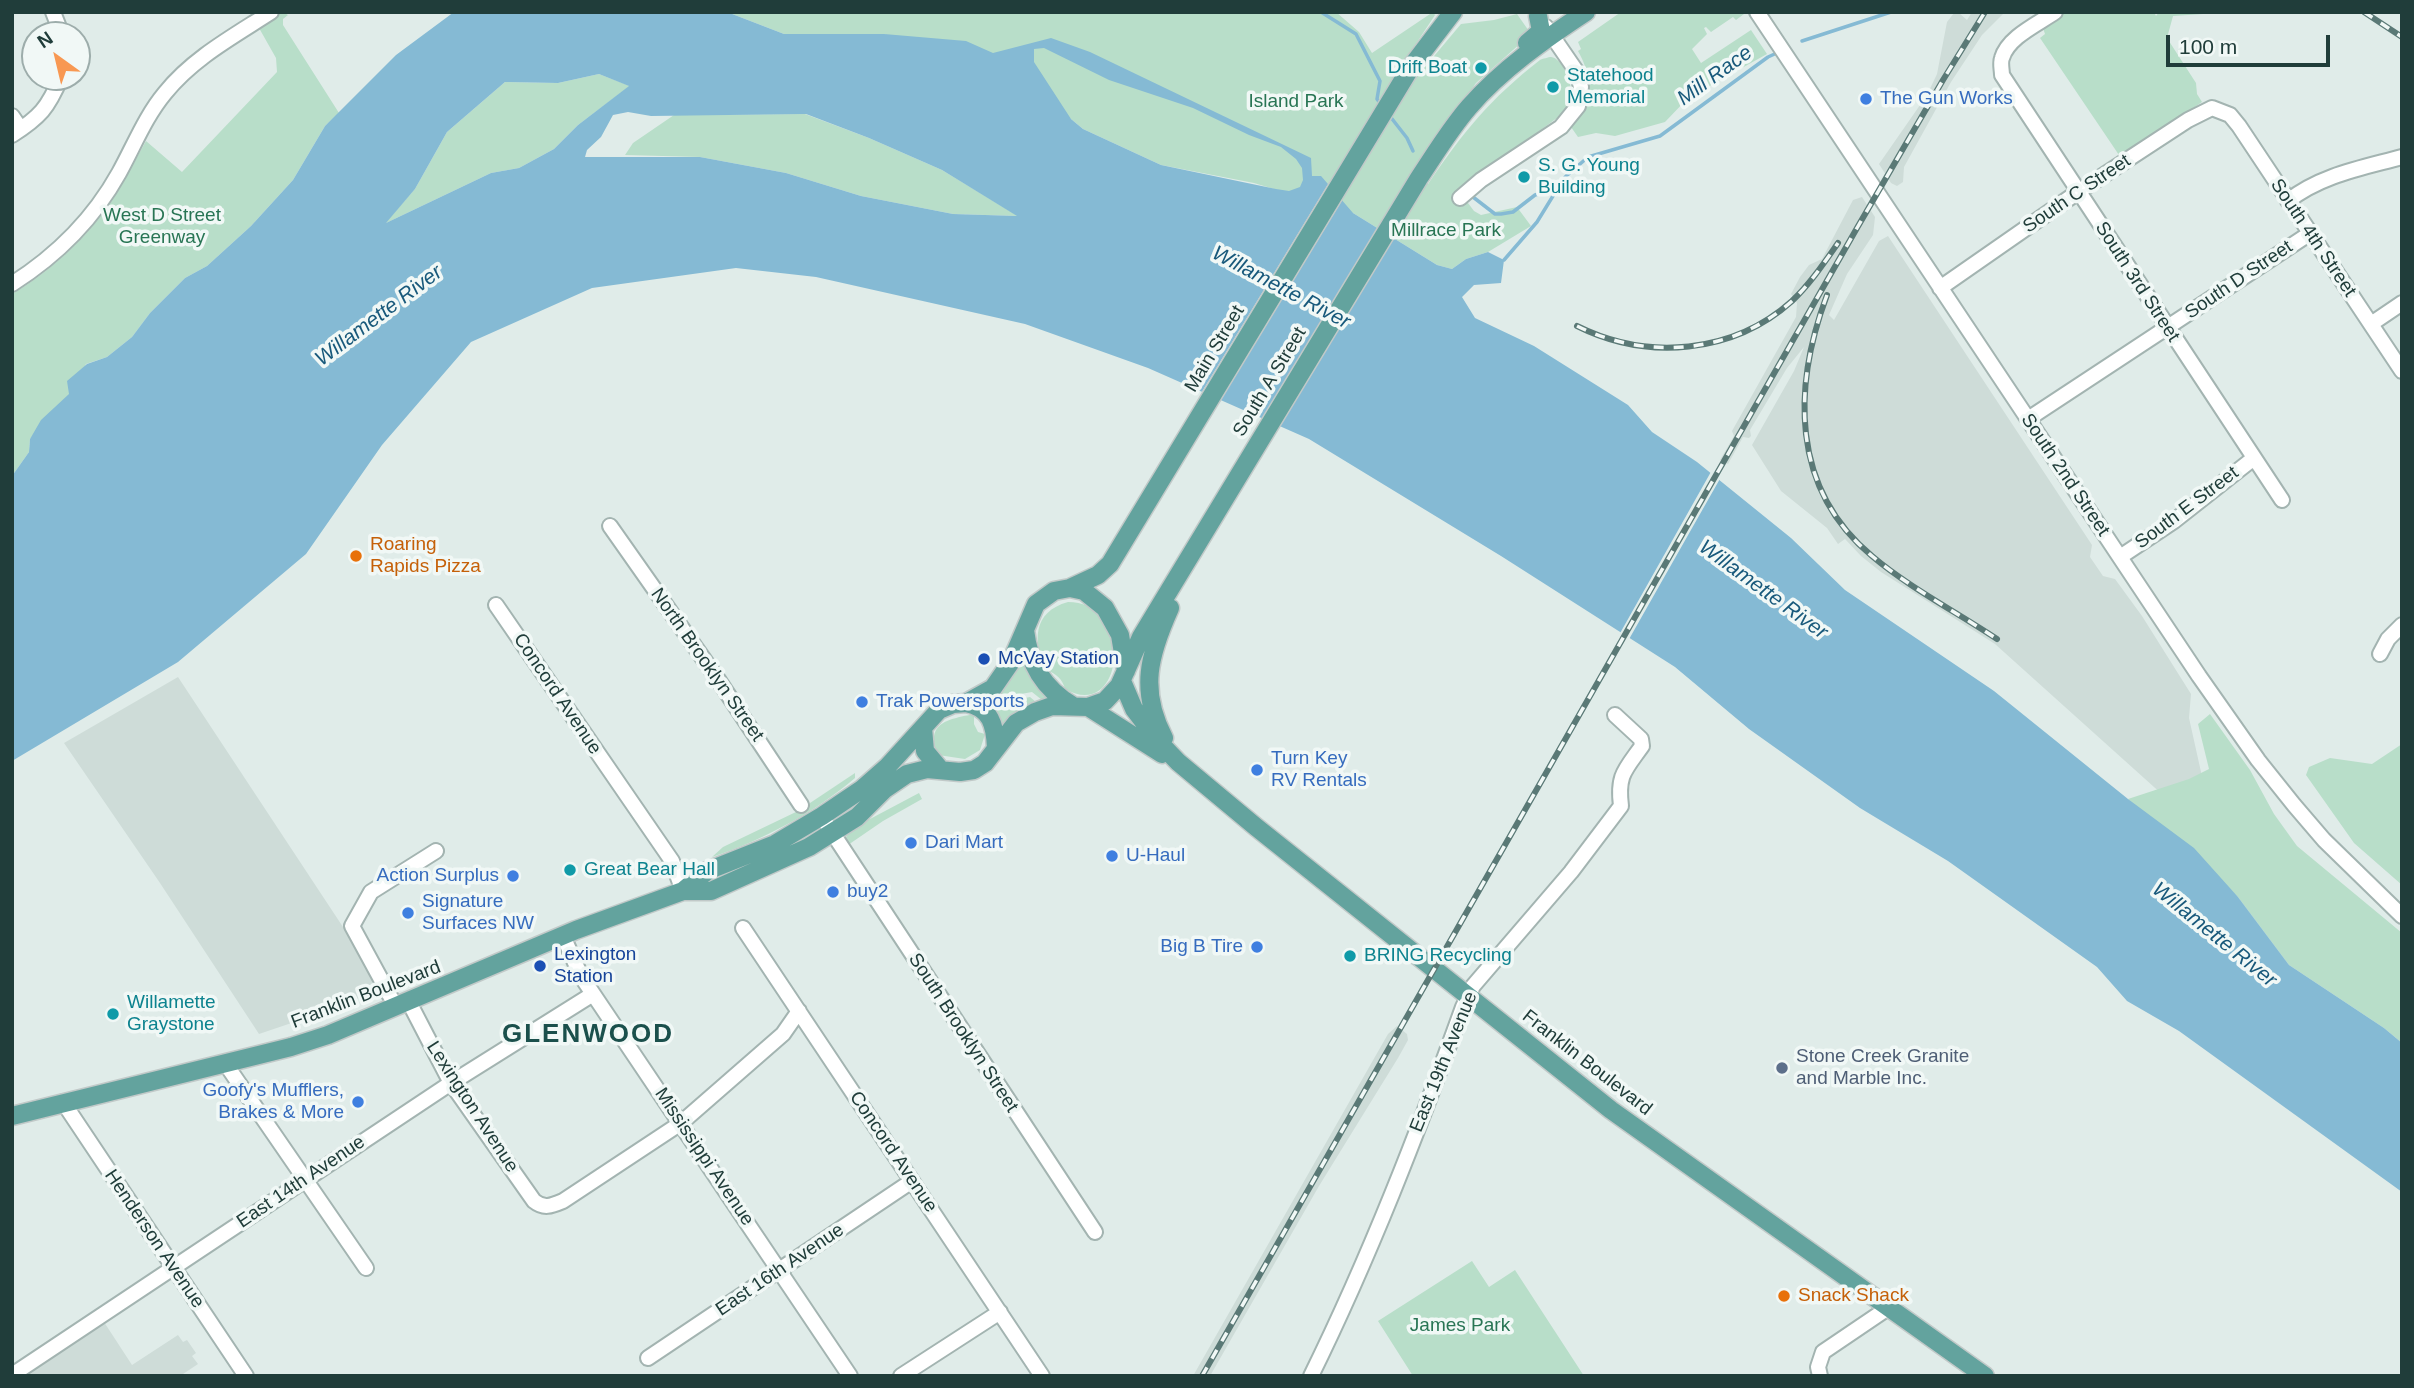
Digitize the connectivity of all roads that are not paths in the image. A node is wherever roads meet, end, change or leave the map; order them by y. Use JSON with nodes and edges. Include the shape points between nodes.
{"nodes":[{"id":1,"x":271,"y":12,"type":"edge"},
{"id":2,"x":1453,"y":12,"type":"edge"},
{"id":3,"x":1586,"y":12,"type":"edge"},
{"id":4,"x":1757,"y":12,"type":"edge"},
{"id":5,"x":2055,"y":12,"type":"edge"},
{"id":6,"x":1537,"y":14,"type":"edge"},
{"id":7,"x":1552,"y":35,"type":"junction"},
{"id":8,"x":55,"y":91,"type":"edge"},
{"id":9,"x":2219,"y":109,"type":"joint"},
{"id":10,"x":12,"y":116,"type":"edge"},
{"id":11,"x":1450,"y":131,"type":"junction"},
{"id":12,"x":17,"y":132,"type":"edge"},
{"id":13,"x":2402,"y":157,"type":"edge"},
{"id":14,"x":2078,"y":192,"type":"junction"},
{"id":15,"x":1460,"y":198,"type":"dead end"},
{"id":16,"x":2288,"y":201,"type":"junction"},
{"id":17,"x":2309,"y":234,"type":"junction"},
{"id":18,"x":12,"y":284,"type":"edge"},
{"id":19,"x":1940,"y":288,"type":"junction"},
{"id":20,"x":2402,"y":303,"type":"edge"},
{"id":21,"x":2371,"y":324,"type":"junction"},
{"id":22,"x":2167,"y":328,"type":"junction"},
{"id":23,"x":2402,"y":371,"type":"edge"},
{"id":24,"x":2028,"y":419,"type":"junction"},
{"id":25,"x":2254,"y":458,"type":"junction"},
{"id":26,"x":2282,"y":500,"type":"dead end"},
{"id":27,"x":610,"y":526,"type":"dead end"},
{"id":28,"x":1191,"y":556,"type":"junction"},
{"id":29,"x":2120,"y":557,"type":"junction"},
{"id":30,"x":1070,"y":588,"type":"junction"},
{"id":31,"x":496,"y":605,"type":"dead end"},
{"id":32,"x":2402,"y":625,"type":"edge"},
{"id":33,"x":1025,"y":628,"type":"junction"},
{"id":34,"x":2380,"y":654,"type":"dead end"},
{"id":35,"x":1124,"y":676,"type":"junction"},
{"id":36,"x":966,"y":703,"type":"junction"},
{"id":37,"x":1080,"y":706,"type":"junction"},
{"id":38,"x":1615,"y":715,"type":"dead end"},
{"id":39,"x":923,"y":728,"type":"junction"},
{"id":40,"x":996,"y":748,"type":"junction"},
{"id":41,"x":1178,"y":762,"type":"junction"},
{"id":42,"x":940,"y":769,"type":"junction"},
{"id":43,"x":801,"y":805,"type":"dead end"},
{"id":44,"x":822,"y":817,"type":"junction"},
{"id":45,"x":833,"y":834,"type":"junction"},
{"id":46,"x":436,"y":851,"type":"dead end"},
{"id":47,"x":683,"y":891,"type":"junction"},
{"id":48,"x":2402,"y":916,"type":"edge"},
{"id":49,"x":743,"y":928,"type":"dead end"},
{"id":50,"x":563,"y":936,"type":"junction"},
{"id":51,"x":593,"y":994,"type":"junction"},
{"id":52,"x":1468,"y":996,"type":"junction"},
{"id":53,"x":403,"y":1005,"type":"junction"},
{"id":54,"x":799,"y":1011,"type":"junction"},
{"id":55,"x":225,"y":1063,"type":"junction"},
{"id":56,"x":452,"y":1083,"type":"junction"},
{"id":57,"x":63,"y":1102,"type":"junction"},
{"id":58,"x":12,"y":1116,"type":"edge"},
{"id":59,"x":681,"y":1123,"type":"junction"},
{"id":60,"x":305,"y":1179,"type":"junction"},
{"id":61,"x":912,"y":1181,"type":"junction"},
{"id":62,"x":1095,"y":1232,"type":"dead end"},
{"id":63,"x":173,"y":1268,"type":"junction"},
{"id":64,"x":366,"y":1268,"type":"dead end"},
{"id":65,"x":781,"y":1271,"type":"junction"},
{"id":66,"x":1888,"y":1308,"type":"junction"},
{"id":67,"x":1000,"y":1311,"type":"junction"},
{"id":68,"x":648,"y":1358,"type":"dead end"},
{"id":69,"x":12,"y":1375,"type":"edge"},
{"id":70,"x":246,"y":1376,"type":"edge"},
{"id":71,"x":850,"y":1376,"type":"edge"},
{"id":72,"x":901,"y":1376,"type":"edge"},
{"id":73,"x":1042,"y":1376,"type":"edge"},
{"id":74,"x":1311,"y":1376,"type":"edge"},
{"id":75,"x":1820,"y":1376,"type":"edge"},
{"id":76,"x":1985,"y":1376,"type":"edge"}],
"edges":[{"from":1,"to":18,"type":"street","via":[[186,69],[148,118],[97,208],[56,251]]},
{"from":2,"to":30,"type":"main road","name":"Main Street","via":[[1411,67],[1110,564]]},
{"from":3,"to":7,"type":"main road","name":"South A Street"},
{"from":4,"to":19,"type":"street","name":"South 2nd Street"},
{"from":5,"to":14,"type":"street","name":"South 3rd Street","via":[[2017,37],[2000,60],[2002,75]]},
{"from":6,"to":7,"type":"street"},
{"from":6,"to":11,"type":"main road","via":[[1541,31],[1486,80]]},
{"from":7,"to":11,"type":"main road","name":"South A Street","via":[[1486,90]]},
{"from":7,"to":15,"type":"street","via":[[1577,72],[1581,87],[1578,106],[1561,127]]},
{"from":8,"to":12,"type":"street","via":[[37,118]]},
{"from":9,"to":14,"type":"street","name":"South C Street","via":[[2203,111]]},
{"from":9,"to":16,"type":"street","name":"South 4th Street","via":[[2239,126]]},
{"from":10,"to":12,"type":"street"},
{"from":11,"to":28,"type":"main road","name":"South A Street"},
{"from":13,"to":16,"type":"street","via":[[2326,178]]},
{"from":14,"to":19,"type":"street","name":"South C Street"},
{"from":14,"to":22,"type":"street","name":"South 3rd Street"},
{"from":16,"to":17,"type":"street","name":"South 4th Street"},
{"from":17,"to":21,"type":"street","name":"South 4th Street"},
{"from":17,"to":22,"type":"street","name":"South D Street"},
{"from":19,"to":24,"type":"street","name":"South 2nd Street"},
{"from":20,"to":21,"type":"street"},
{"from":21,"to":23,"type":"street","name":"South 4th Street"},
{"from":22,"to":24,"type":"street","name":"South D Street"},
{"from":22,"to":25,"type":"street","name":"South 3rd Street"},
{"from":24,"to":29,"type":"street","name":"South 2nd Street"},
{"from":25,"to":26,"type":"street","name":"South 3rd Street"},
{"from":25,"to":29,"type":"street","name":"South E Street"},
{"from":27,"to":43,"type":"street","name":"North Brooklyn Street"},
{"from":28,"to":35,"type":"main road","name":"South A Street","via":[[1141,638]]},
{"from":28,"to":41,"type":"main road","via":[[1159,632],[1149,679],[1151,709]]},
{"from":29,"to":48,"type":"street","name":"South 2nd Street","via":[[2258,760],[2324,840]]},
{"from":30,"to":33,"type":"main road","name":"Franklin Boulevard","via":[[1054,590],[1041,599]]},
{"from":30,"to":35,"type":"main road","name":"Franklin Boulevard","via":[[1090,594],[1109,613],[1120,635]]},
{"from":31,"to":47,"type":"street","name":"Concord Avenue","via":[[672,862]]},
{"from":32,"to":34,"type":"street"},
{"from":33,"to":36,"type":"main road","name":"Franklin Boulevard","via":[[1003,677]]},
{"from":33,"to":37,"type":"main road","name":"Franklin Boulevard","via":[[1039,676],[1054,693]]},
{"from":35,"to":37,"type":"main road","name":"Franklin Boulevard","via":[[1105,701]]},
{"from":35,"to":41,"type":"main road","name":"Franklin Boulevard","via":[[1140,719]]},
{"from":36,"to":39,"type":"main road","name":"Franklin Boulevard","via":[[939,710]]},
{"from":36,"to":40,"type":"main road","via":[[981,707],[989,716]]},
{"from":37,"to":40,"type":"main road","name":"Franklin Boulevard","via":[[1052,706],[1026,716]]},
{"from":37,"to":41,"type":"main road","name":"Franklin Boulevard"},
{"from":38,"to":52,"type":"street","name":"East 19th Avenue","via":[[1641,738],[1643,746],[1622,774],[1621,806]]},
{"from":39,"to":42,"type":"main road","via":[[925,751]]},
{"from":39,"to":44,"type":"main road","name":"Franklin Boulevard","via":[[887,767]]},
{"from":40,"to":42,"type":"main road","name":"Franklin Boulevard","via":[[974,769]]},
{"from":41,"to":52,"type":"main road","name":"Franklin Boulevard"},
{"from":42,"to":45,"type":"main road","name":"Franklin Boulevard","via":[[899,778]]},
{"from":44,"to":45,"type":"street","name":"South Brooklyn Street"},
{"from":44,"to":47,"type":"main road","name":"Franklin Boulevard","via":[[775,844],[707,871]]},
{"from":45,"to":47,"type":"main road","name":"Franklin Boulevard","via":[[711,891]]},
{"from":45,"to":62,"type":"street","name":"South Brooklyn Street"},
{"from":46,"to":53,"type":"street","name":"Lexington Avenue","via":[[371,892],[352,926]]},
{"from":47,"to":50,"type":"main road","name":"Franklin Boulevard"},
{"from":49,"to":54,"type":"street","name":"Concord Avenue"},
{"from":50,"to":51,"type":"street","name":"Mississippi Avenue"},
{"from":50,"to":53,"type":"main road","name":"Franklin Boulevard"},
{"from":51,"to":56,"type":"street","name":"East 14th Avenue"},
{"from":51,"to":59,"type":"street","name":"Mississippi Avenue"},
{"from":52,"to":66,"type":"main road","name":"Franklin Boulevard","via":[[1611,1110]]},
{"from":52,"to":74,"type":"street","name":"East 19th Avenue","via":[[1394,1194]]},
{"from":53,"to":55,"type":"main road","name":"Franklin Boulevard","via":[[328,1035]]},
{"from":53,"to":56,"type":"street","name":"Lexington Avenue"},
{"from":54,"to":59,"type":"street","via":[[783,1034]]},
{"from":54,"to":61,"type":"street","name":"Concord Avenue"},
{"from":55,"to":57,"type":"main road","name":"Franklin Boulevard"},
{"from":55,"to":60,"type":"street"},
{"from":56,"to":59,"type":"street","name":"Lexington Avenue","via":[[541,1206],[563,1201]]},
{"from":56,"to":60,"type":"street","name":"East 14th Avenue"},
{"from":57,"to":58,"type":"main road","name":"Franklin Boulevard"},
{"from":57,"to":63,"type":"street","name":"Henderson Avenue"},
{"from":59,"to":65,"type":"street","name":"Mississippi Avenue"},
{"from":60,"to":63,"type":"street","name":"East 14th Avenue"},
{"from":60,"to":64,"type":"street"},
{"from":61,"to":65,"type":"street","name":"East 16th Avenue"},
{"from":61,"to":67,"type":"street","name":"Concord Avenue"},
{"from":63,"to":69,"type":"street","name":"East 14th Avenue"},
{"from":63,"to":70,"type":"street","name":"Henderson Avenue"},
{"from":65,"to":68,"type":"street","name":"East 16th Avenue"},
{"from":65,"to":71,"type":"street","name":"Mississippi Avenue"},
{"from":66,"to":75,"type":"street","via":[[1823,1352]]},
{"from":66,"to":76,"type":"main road","name":"Franklin Boulevard"},
{"from":67,"to":72,"type":"street"},
{"from":67,"to":73,"type":"street","name":"Concord Avenue"}]}
